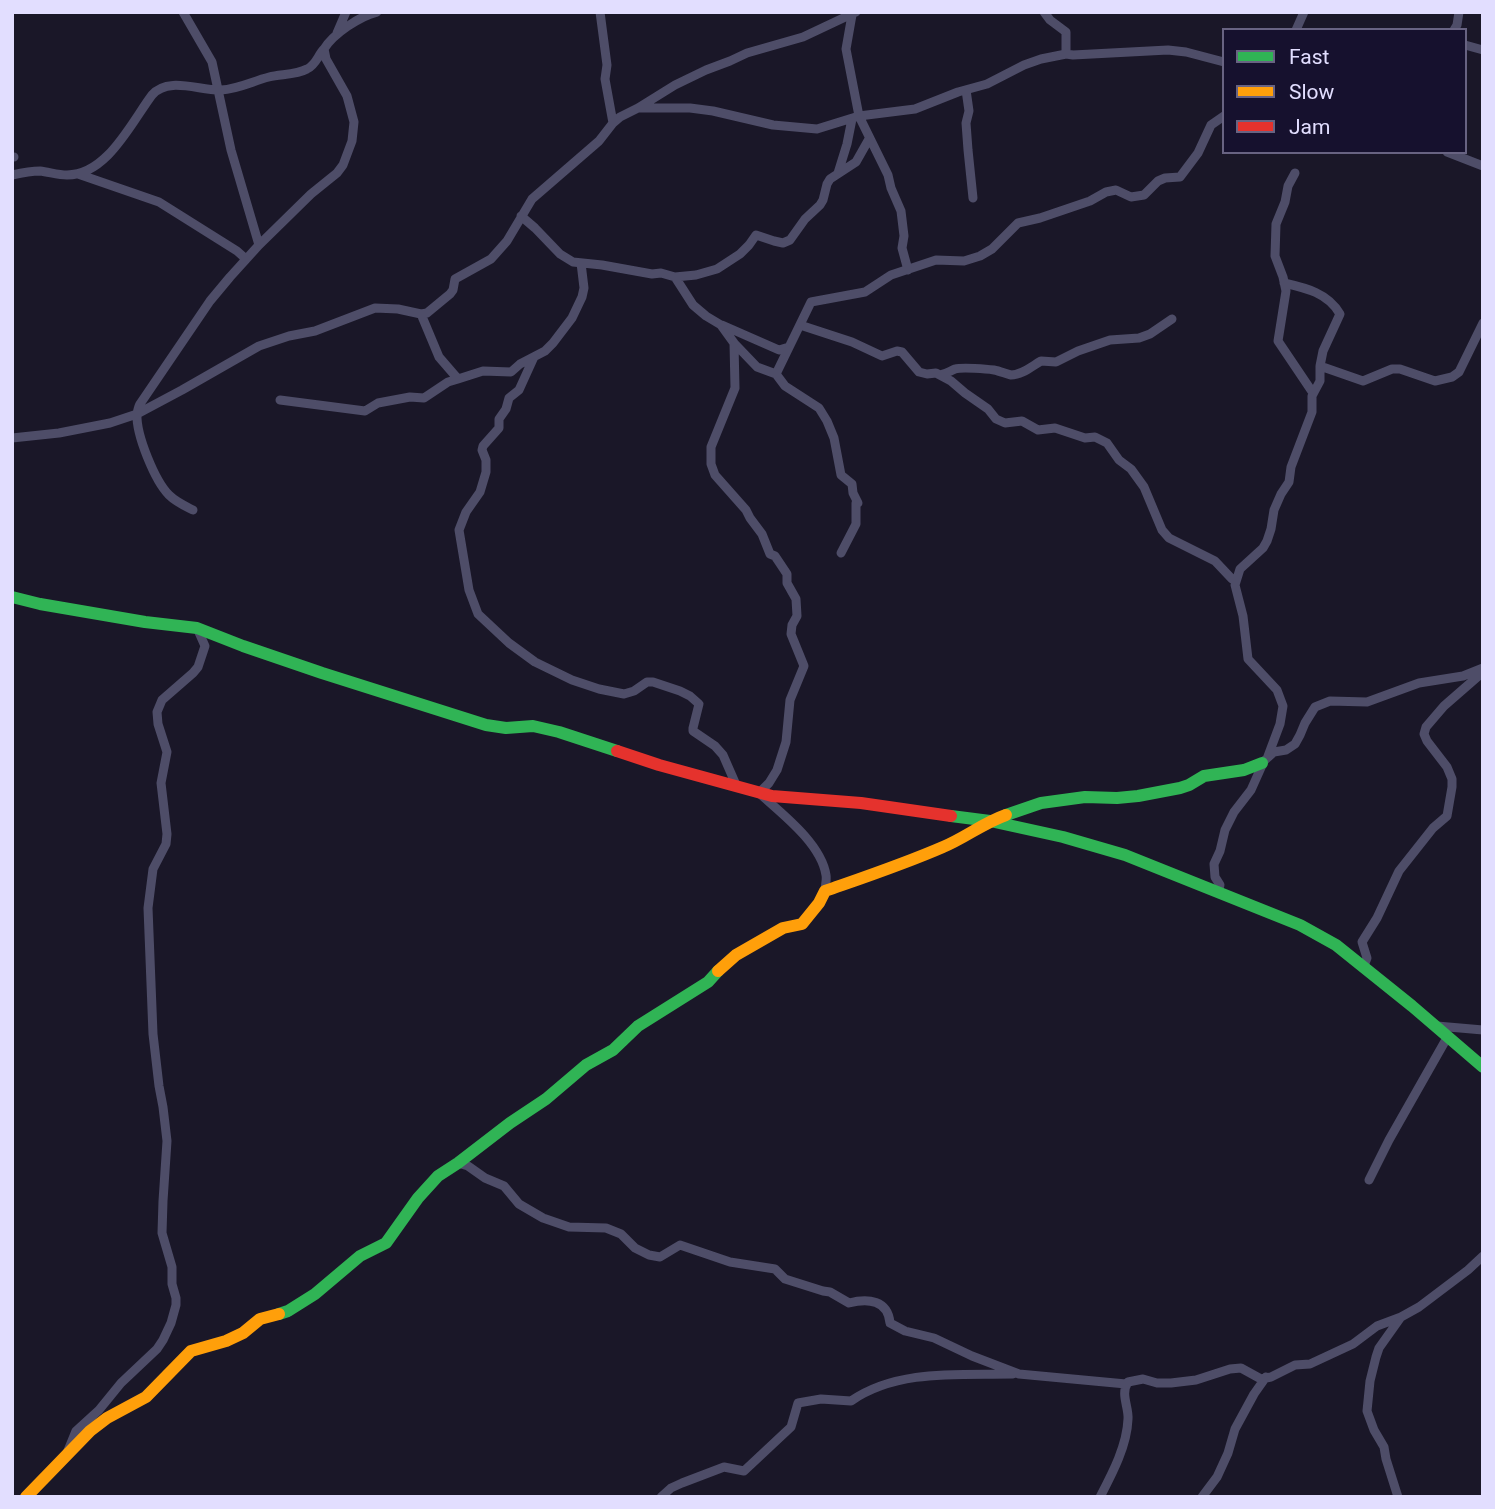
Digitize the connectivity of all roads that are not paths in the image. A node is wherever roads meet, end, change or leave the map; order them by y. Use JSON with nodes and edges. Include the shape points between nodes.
{"nodes":[{"id":1,"x":183,"y":12,"type":"edge"},
{"id":2,"x":346,"y":12,"type":"edge"},
{"id":3,"x":377,"y":12,"type":"edge"},
{"id":4,"x":600,"y":12,"type":"edge"},
{"id":5,"x":1044,"y":12,"type":"edge"},
{"id":6,"x":1304,"y":12,"type":"edge"},
{"id":7,"x":854,"y":14,"type":"edge"},
{"id":8,"x":1297,"y":28,"type":"edge"},
{"id":9,"x":336,"y":36,"type":"junction"},
{"id":10,"x":324,"y":48,"type":"junction"},
{"id":11,"x":1066,"y":54,"type":"junction"},
{"id":12,"x":1222,"y":61,"type":"edge"},
{"id":13,"x":219,"y":90,"type":"junction"},
{"id":14,"x":967,"y":90,"type":"junction"},
{"id":15,"x":638,"y":108,"type":"junction"},
{"id":16,"x":856,"y":117,"type":"junction"},
{"id":17,"x":1222,"y":117,"type":"edge"},
{"id":18,"x":613,"y":123,"type":"junction"},
{"id":19,"x":869,"y":139,"type":"junction"},
{"id":20,"x":1452,"y":154,"type":"edge"},
{"id":21,"x":1483,"y":166,"type":"edge"},
{"id":22,"x":76,"y":173,"type":"junction"},
{"id":23,"x":838,"y":173,"type":"junction"},
{"id":24,"x":1295,"y":173,"type":"dead end"},
{"id":25,"x":12,"y":175,"type":"edge"},
{"id":26,"x":974,"y":198,"type":"dead end"},
{"id":27,"x":522,"y":216,"type":"junction"},
{"id":28,"x":259,"y":245,"type":"junction"},
{"id":29,"x":246,"y":259,"type":"junction"},
{"id":30,"x":582,"y":263,"type":"junction"},
{"id":31,"x":908,"y":270,"type":"junction"},
{"id":32,"x":676,"y":277,"type":"junction"},
{"id":33,"x":1284,"y":283,"type":"junction"},
{"id":34,"x":421,"y":314,"type":"junction"},
{"id":35,"x":1172,"y":319,"type":"dead end"},
{"id":36,"x":1483,"y":323,"type":"edge"},
{"id":37,"x":721,"y":325,"type":"junction"},
{"id":38,"x":800,"y":326,"type":"junction"},
{"id":39,"x":734,"y":343,"type":"junction"},
{"id":40,"x":789,"y":347,"type":"junction"},
{"id":41,"x":534,"y":357,"type":"junction"},
{"id":42,"x":1320,"y":366,"type":"junction"},
{"id":43,"x":776,"y":374,"type":"junction"},
{"id":44,"x":940,"y":376,"type":"junction"},
{"id":45,"x":458,"y":379,"type":"junction"},
{"id":46,"x":1313,"y":393,"type":"junction"},
{"id":47,"x":280,"y":400,"type":"dead end"},
{"id":48,"x":137,"y":414,"type":"junction"},
{"id":49,"x":12,"y":438,"type":"edge"},
{"id":50,"x":193,"y":510,"type":"dead end"},
{"id":51,"x":841,"y":553,"type":"dead end"},
{"id":52,"x":1236,"y":580,"type":"junction"},
{"id":53,"x":12,"y":597,"type":"edge"},
{"id":54,"x":197,"y":628,"type":"junction"},
{"id":55,"x":1483,"y":670,"type":"edge"},
{"id":56,"x":1265,"y":760,"type":"junction"},
{"id":57,"x":737,"y":787,"type":"junction"},
{"id":58,"x":759,"y":793,"type":"junction"},
{"id":59,"x":990,"y":821,"type":"junction"},
{"id":60,"x":825,"y":891,"type":"junction"},
{"id":61,"x":1218,"y":892,"type":"junction"},
{"id":62,"x":1364,"y":966,"type":"junction"},
{"id":63,"x":1437,"y":1026,"type":"junction"},
{"id":64,"x":1483,"y":1030,"type":"edge"},
{"id":65,"x":1448,"y":1036,"type":"junction"},
{"id":66,"x":1483,"y":1067,"type":"edge"},
{"id":67,"x":458,"y":1163,"type":"junction"},
{"id":68,"x":1370,"y":1180,"type":"dead end"},
{"id":69,"x":1483,"y":1256,"type":"edge"},
{"id":70,"x":1401,"y":1317,"type":"junction"},
{"id":71,"x":1018,"y":1374,"type":"junction"},
{"id":72,"x":1266,"y":1377,"type":"junction"},
{"id":73,"x":1126,"y":1384,"type":"junction"},
{"id":74,"x":65,"y":1458,"type":"junction"},
{"id":75,"x":26,"y":1497,"type":"edge"},
{"id":76,"x":661,"y":1497,"type":"edge"},
{"id":77,"x":1100,"y":1497,"type":"edge"},
{"id":78,"x":1202,"y":1497,"type":"edge"},
{"id":79,"x":1398,"y":1497,"type":"edge"}],
"edges":[{"from":1,"to":13,"type":"street","via":[[209,54]]},
{"from":2,"to":9,"type":"street"},
{"from":3,"to":9,"type":"street"},
{"from":4,"to":18,"type":"street","via":[[607,65],[604,79]]},
{"from":5,"to":11,"type":"street","via":[[1066,32]]},
{"from":6,"to":8,"type":"street"},
{"from":7,"to":15,"type":"street","via":[[706,70]]},
{"from":7,"to":16,"type":"street","via":[[846,49]]},
{"from":9,"to":10,"type":"street"},
{"from":10,"to":13,"type":"street","via":[[304,71]]},
{"from":10,"to":28,"type":"street","via":[[352,111],[350,149],[337,173]]},
{"from":11,"to":12,"type":"street","via":[[1168,50]]},
{"from":11,"to":14,"type":"street","via":[[1024,65]]},
{"from":13,"to":22,"type":"street","via":[[177,86],[156,90],[110,153],[93,168]]},
{"from":13,"to":28,"type":"street"},
{"from":14,"to":16,"type":"street","via":[[915,109]]},
{"from":14,"to":26,"type":"street"},
{"from":15,"to":16,"type":"street","via":[[690,108],[807,130]]},
{"from":15,"to":18,"type":"street"},
{"from":16,"to":19,"type":"street"},
{"from":16,"to":23,"type":"street"},
{"from":17,"to":31,"type":"street","via":[[1211,125],[1180,177],[1158,181],[1144,195],[1106,192],[1018,223],[980,256],[964,261],[936,260]]},
{"from":18,"to":27,"type":"street","via":[[532,200]]},
{"from":19,"to":23,"type":"street","via":[[856,163]]},
{"from":19,"to":31,"type":"street","via":[[901,211]]},
{"from":20,"to":21,"type":"street"},
{"from":22,"to":25,"type":"street"},
{"from":22,"to":29,"type":"street","via":[[159,202]]},
{"from":23,"to":32,"type":"street","via":[[827,184],[820,205],[790,240],[783,243],[756,234],[740,254],[717,269]]},
{"from":24,"to":33,"type":"street","via":[[1276,224],[1275,256]]},
{"from":27,"to":30,"type":"street","via":[[559,254]]},
{"from":27,"to":34,"type":"street","via":[[491,259],[455,279],[450,294],[433,310]]},
{"from":28,"to":29,"type":"street"},
{"from":29,"to":48,"type":"street","via":[[145,393]]},
{"from":30,"to":32,"type":"street"},
{"from":30,"to":41,"type":"street","via":[[584,288],[572,318],[553,343]]},
{"from":31,"to":38,"type":"street","via":[[865,292],[811,302]]},
{"from":32,"to":37,"type":"street","via":[[694,305]]},
{"from":33,"to":42,"type":"street","via":[[1313,290],[1340,314]]},
{"from":33,"to":46,"type":"street","via":[[1278,341]]},
{"from":34,"to":45,"type":"street","via":[[439,357]]},
{"from":34,"to":48,"type":"street","via":[[375,309],[315,331],[267,342]]},
{"from":35,"to":44,"type":"street","via":[[1139,338],[1110,340],[1010,375],[954,369]]},
{"from":36,"to":42,"type":"street","via":[[1460,372],[1452,377],[1435,380],[1392,369],[1363,381]]},
{"from":37,"to":39,"type":"street"},
{"from":37,"to":40,"type":"street","via":[[779,350]]},
{"from":38,"to":40,"type":"street"},
{"from":38,"to":44,"type":"street","via":[[882,356],[902,352],[919,372]]},
{"from":39,"to":43,"type":"street","via":[[757,367]]},
{"from":39,"to":58,"type":"street","via":[[735,388],[713,440],[711,464],[787,574],[786,583],[797,605],[791,634],[804,666],[790,700],[786,742],[777,770]]},
{"from":40,"to":43,"type":"street"},
{"from":41,"to":45,"type":"street","via":[[511,372],[483,371]]},
{"from":41,"to":57,"type":"street","via":[[519,390],[509,398],[499,428],[483,446],[486,472],[459,530],[478,614],[535,662],[586,685],[629,694],[650,682],[690,696],[699,704],[693,731],[723,755]]},
{"from":42,"to":46,"type":"street","via":[[1320,381]]},
{"from":43,"to":51,"type":"street","via":[[823,414],[834,438],[841,475],[852,484],[858,503],[856,524]]},
{"from":44,"to":52,"type":"street","via":[[1005,423],[1021,421],[1038,430],[1055,428],[1109,444],[1144,487],[1161,530],[1215,561]]},
{"from":45,"to":47,"type":"street","via":[[424,398],[378,403],[365,411]]},
{"from":46,"to":52,"type":"street","via":[[1312,412],[1289,482],[1274,510],[1267,541],[1240,569]]},
{"from":48,"to":49,"type":"street","via":[[59,433]]},
{"from":48,"to":50,"type":"street","via":[[141,440],[157,477],[171,497]]},
{"from":52,"to":56,"type":"street","via":[[1248,659],[1277,690],[1283,706]]},
{"from":53,"to":54,"type":"street"},
{"from":54,"to":57,"type":"street","via":[[476,722],[559,732]]},
{"from":54,"to":74,"type":"street","via":[[205,646],[200,662],[162,700],[157,712],[167,752],[161,783],[167,834],[153,869],[148,908],[153,1034],[167,1141],[162,1233],[172,1266],[176,1305],[157,1349],[76,1431]]},
{"from":55,"to":56,"type":"street","via":[[1419,683],[1367,702],[1322,703],[1311,712],[1295,744]]},
{"from":55,"to":62,"type":"street","via":[[1426,727],[1427,741],[1452,779],[1447,816],[1399,871],[1362,942],[1367,958]]},
{"from":56,"to":59,"type":"street","via":[[1244,770],[1204,776],[1180,788],[1041,803]]},
{"from":56,"to":61,"type":"street","via":[[1225,830],[1214,864]]},
{"from":57,"to":58,"type":"street"},
{"from":58,"to":59,"type":"street"},
{"from":58,"to":60,"type":"street","via":[[803,834],[819,856],[827,876]]},
{"from":59,"to":60,"type":"street","via":[[946,846]]},
{"from":59,"to":61,"type":"street","via":[[1088,843]]},
{"from":60,"to":67,"type":"street","via":[[802,924],[783,928],[728,961],[708,982],[638,1026],[613,1050],[586,1065]]},
{"from":61,"to":62,"type":"street","via":[[1300,925]]},
{"from":62,"to":63,"type":"street"},
{"from":63,"to":64,"type":"street"},
{"from":63,"to":65,"type":"street"},
{"from":65,"to":66,"type":"street"},
{"from":65,"to":68,"type":"street"},
{"from":67,"to":71,"type":"street","via":[[504,1186],[519,1203],[543,1218],[569,1227],[606,1228],[649,1255],[660,1257],[680,1245],[730,1262],[775,1269],[785,1279],[830,1292],[849,1303],[881,1304],[889,1312],[890,1322],[905,1331],[934,1338]]},
{"from":67,"to":74,"type":"street","via":[[428,1186],[386,1243],[360,1256],[288,1311],[260,1319],[226,1341],[191,1351],[146,1397],[99,1424]]},
{"from":69,"to":70,"type":"street"},
{"from":70,"to":72,"type":"street","via":[[1310,1364]]},
{"from":70,"to":79,"type":"street","via":[[1379,1348],[1367,1411],[1384,1447]]},
{"from":71,"to":73,"type":"street"},
{"from":71,"to":76,"type":"street","via":[[897,1380],[851,1401],[798,1403],[790,1427],[744,1471],[724,1467],[671,1488]]},
{"from":72,"to":73,"type":"street","via":[[1241,1368],[1171,1384],[1143,1379]]},
{"from":72,"to":78,"type":"street"},
{"from":73,"to":77,"type":"street","via":[[1127,1429]]},
{"from":74,"to":75,"type":"street"}]}
